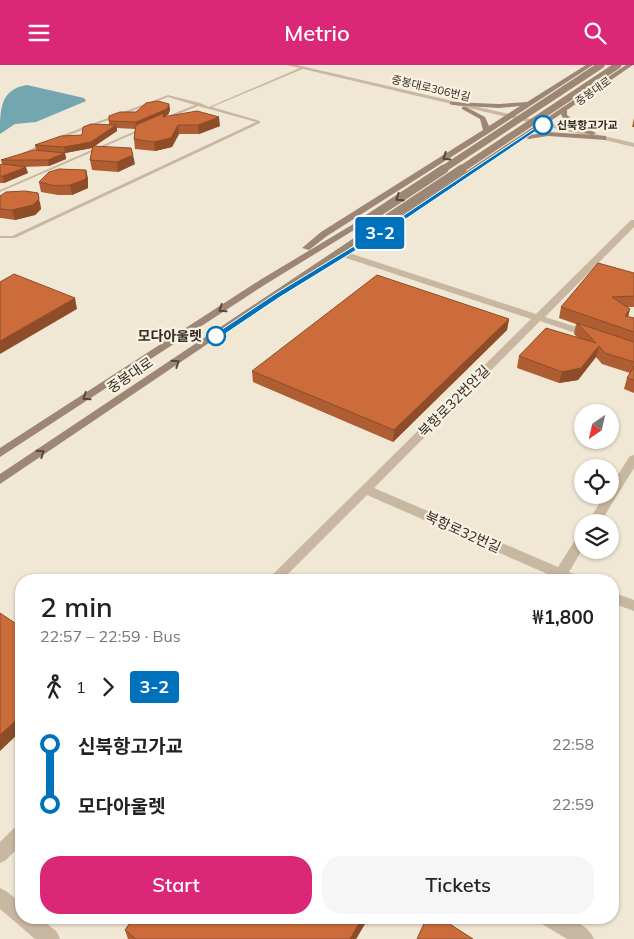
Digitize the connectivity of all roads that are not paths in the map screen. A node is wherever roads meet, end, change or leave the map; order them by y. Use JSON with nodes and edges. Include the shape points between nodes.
{"nodes":[{"id":1,"x":289,"y":65,"type":"edge"},
{"id":2,"x":590,"y":65,"type":"edge"},
{"id":3,"x":601,"y":65,"type":"edge"},
{"id":4,"x":618,"y":65,"type":"edge"},
{"id":5,"x":630,"y":65,"type":"edge"},
{"id":6,"x":303,"y":68,"type":"junction"},
{"id":7,"x":452,"y":103,"type":"junction"},
{"id":8,"x":532,"y":103,"type":"junction"},
{"id":9,"x":199,"y":104,"type":"junction"},
{"id":10,"x":210,"y":107,"type":"junction"},
{"id":11,"x":564,"y":110,"type":"junction"},
{"id":12,"x":511,"y":117,"type":"junction"},
{"id":13,"x":163,"y":120,"type":"edge"},
{"id":14,"x":544,"y":124,"type":"junction"},
{"id":15,"x":145,"y":128,"type":"edge"},
{"id":16,"x":487,"y":132,"type":"junction"},
{"id":17,"x":524,"y":138,"type":"junction"},
{"id":18,"x":603,"y":138,"type":"junction"},
{"id":19,"x":634,"y":145,"type":"edge"},
{"id":20,"x":18,"y":156,"type":"edge"},
{"id":21,"x":0,"y":191,"type":"edge"},
{"id":22,"x":634,"y":222,"type":"edge"},
{"id":23,"x":0,"y":237,"type":"edge"},
{"id":24,"x":342,"y":254,"type":"junction"},
{"id":25,"x":263,"y":282,"type":"junction"},
{"id":26,"x":537,"y":318,"type":"junction"},
{"id":27,"x":599,"y":338,"type":"edge"},
{"id":28,"x":0,"y":453,"type":"edge"},
{"id":29,"x":634,"y":459,"type":"edge"},
{"id":30,"x":0,"y":480,"type":"edge"},
{"id":31,"x":365,"y":489,"type":"junction"},
{"id":32,"x":599,"y":514,"type":"edge"},
{"id":33,"x":574,"y":553,"type":"edge"},
{"id":34,"x":280,"y":574,"type":"edge"},
{"id":35,"x":552,"y":574,"type":"edge"},
{"id":36,"x":561,"y":574,"type":"edge"},
{"id":37,"x":619,"y":600,"type":"edge"},
{"id":38,"x":634,"y":606,"type":"edge"},
{"id":39,"x":15,"y":839,"type":"edge"},
{"id":40,"x":0,"y":854,"type":"edge"},
{"id":41,"x":0,"y":897,"type":"edge"},
{"id":42,"x":15,"y":910,"type":"edge"},
{"id":43,"x":32,"y":924,"type":"edge"},
{"id":44,"x":560,"y":924,"type":"edge"},
{"id":45,"x":50,"y":939,"type":"edge"},
{"id":46,"x":584,"y":939,"type":"edge"}],
"edges":[{"from":1,"to":6,"type":"street","name":"중봉대로306번길"},
{"from":2,"to":8,"type":"main road","name":"중봉대로"},
{"from":3,"to":25,"type":"main road","name":"중봉대로","one_way":true,"bridge":true,"via":[[368,219]]},
{"from":4,"to":24,"type":"main road","name":"중봉대로","bridge":true,"via":[[381,223]]},
{"from":5,"to":11,"type":"main road","name":"중봉대로"},
{"from":6,"to":7,"type":"street","name":"중봉대로306번길"},
{"from":6,"to":10,"type":"lane"},
{"from":7,"to":8,"type":"main road","via":[[499,107]]},
{"from":7,"to":12,"type":"street","name":"중봉대로306번길"},
{"from":7,"to":16,"type":"main road","via":[[483,118]]},
{"from":8,"to":12,"type":"main road","name":"중봉대로"},
{"from":9,"to":10,"type":"lane"},
{"from":9,"to":13,"type":"lane"},
{"from":9,"to":20,"type":"lane","via":[[161,97]]},
{"from":10,"to":23,"type":"lane","via":[[259,122],[13,237]]},
{"from":11,"to":14,"type":"main road","name":"중봉대로"},
{"from":11,"to":18,"type":"main road","via":[[568,120]]},
{"from":12,"to":14,"type":"street","name":"중봉대로306번길"},
{"from":12,"to":16,"type":"main road","name":"중봉대로"},
{"from":14,"to":17,"type":"main road","name":"중봉대로"},
{"from":14,"to":18,"type":"street","name":"중봉대로306번길"},
{"from":15,"to":21,"type":"lane"},
{"from":16,"to":25,"type":"main road","name":"중봉대로","one_way":true,"via":[[324,234]]},
{"from":17,"to":18,"type":"main road","via":[[548,134]]},
{"from":17,"to":24,"type":"main road","name":"중봉대로"},
{"from":18,"to":19,"type":"street","name":"중봉대로306번길"},
{"from":22,"to":26,"type":"street","name":"북항로32번안길"},
{"from":24,"to":26,"type":"street"},
{"from":30,"to":24,"type":"main road","name":"중봉대로","one_way":true},
{"from":25,"to":28,"type":"main road","name":"중봉대로","one_way":true},
{"from":26,"to":27,"type":"street"},
{"from":26,"to":31,"type":"street","name":"북항로32번안길"},
{"from":29,"to":32,"type":"street"},
{"from":31,"to":34,"type":"street","name":"북항로32번안길"},
{"from":31,"to":35,"type":"street","name":"북항로32번길"},
{"from":33,"to":36,"type":"street"},
{"from":37,"to":38,"type":"street"},
{"from":39,"to":40,"type":"street"},
{"from":41,"to":42,"type":"street"},
{"from":43,"to":45,"type":"street"},
{"from":44,"to":46,"type":"street"}]}
